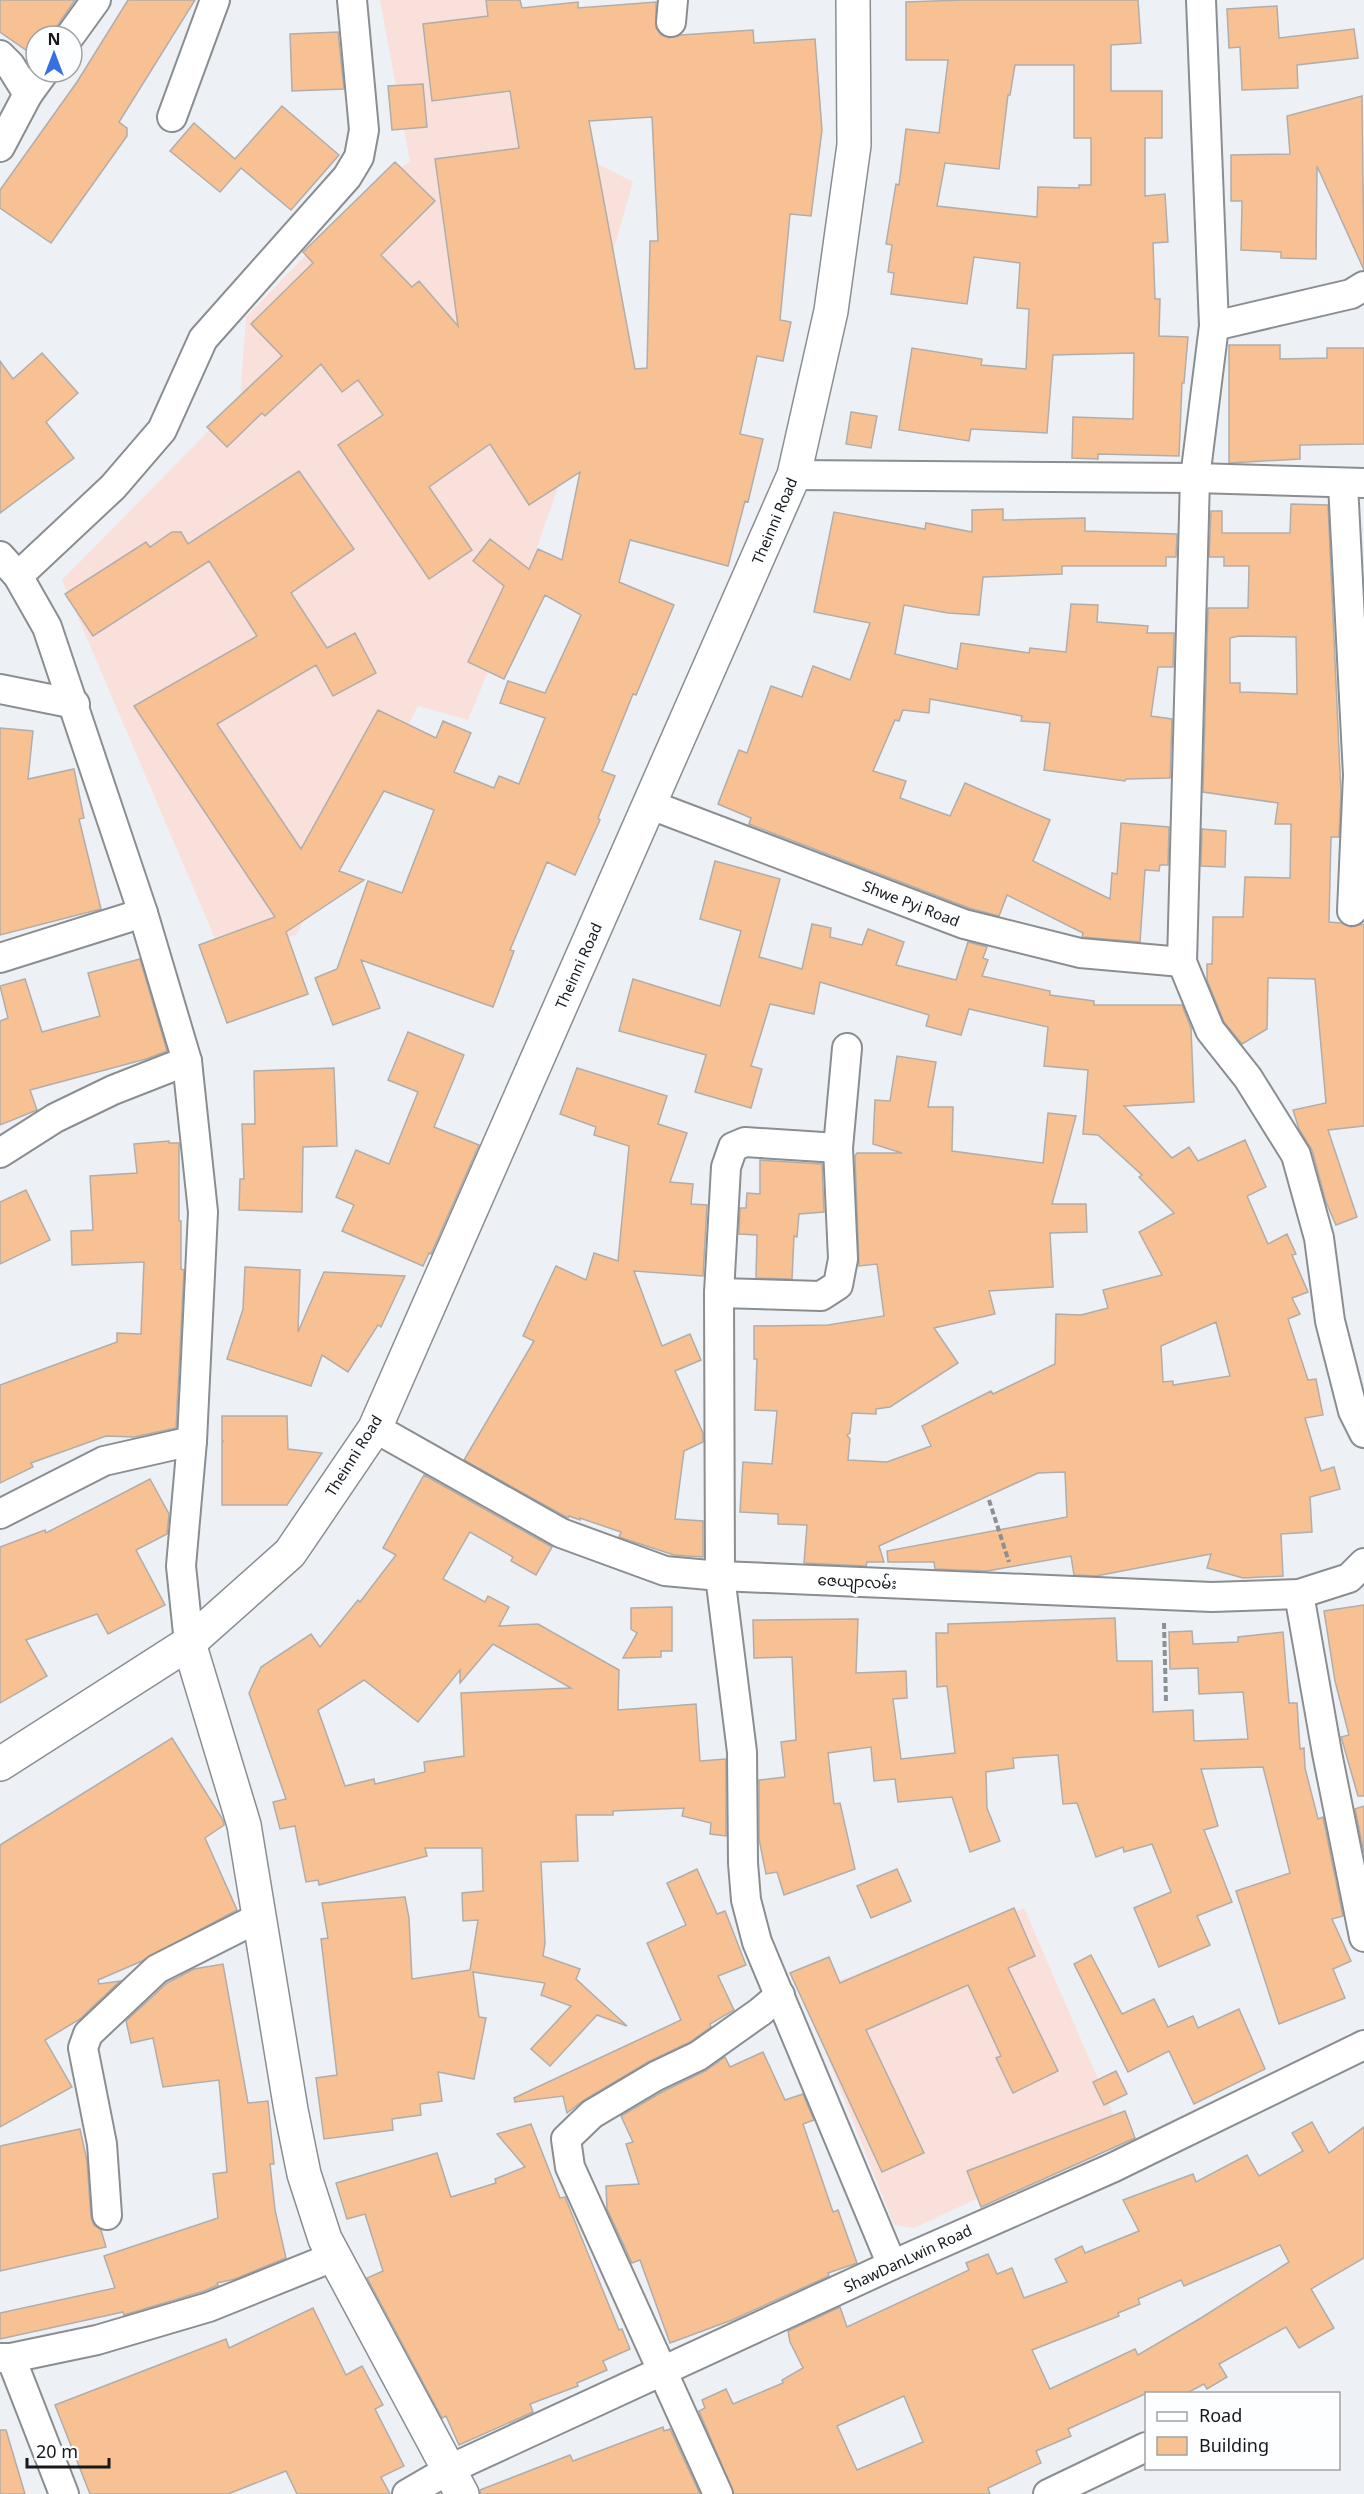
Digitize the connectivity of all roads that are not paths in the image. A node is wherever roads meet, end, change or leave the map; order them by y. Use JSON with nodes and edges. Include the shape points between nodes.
{"nodes":[{"id":1,"x":96,"y":0,"type":"edge"},
{"id":2,"x":215,"y":0,"type":"edge"},
{"id":3,"x":352,"y":0,"type":"edge"},
{"id":4,"x":853,"y":0,"type":"edge"},
{"id":5,"x":1201,"y":0,"type":"edge"},
{"id":6,"x":79,"y":24,"type":"edge"},
{"id":7,"x":0,"y":55,"type":"edge"},
{"id":8,"x":24,"y":75,"type":"edge"},
{"id":9,"x":35,"y":84,"type":"edge"},
{"id":10,"x":172,"y":117,"type":"dead end"},
{"id":11,"x":0,"y":147,"type":"edge"},
{"id":12,"x":1364,"y":286,"type":"edge"},
{"id":13,"x":1214,"y":326,"type":"junction"},
{"id":14,"x":794,"y":475,"type":"junction"},
{"id":15,"x":1195,"y":478,"type":"junction"},
{"id":16,"x":1354,"y":483,"type":"edge"},
{"id":17,"x":9,"y":566,"type":"edge"},
{"id":18,"x":0,"y":688,"type":"edge"},
{"id":19,"x":75,"y":705,"type":"junction"},
{"id":20,"x":651,"y":805,"type":"junction"},
{"id":21,"x":1352,"y":911,"type":"dead end"},
{"id":22,"x":143,"y":913,"type":"junction"},
{"id":23,"x":0,"y":958,"type":"edge"},
{"id":24,"x":1182,"y":962,"type":"junction"},
{"id":25,"x":847,"y":1048,"type":"dead end"},
{"id":26,"x":187,"y":1061,"type":"junction"},
{"id":27,"x":838,"y":1148,"type":"junction"},
{"id":28,"x":0,"y":1153,"type":"edge"},
{"id":29,"x":719,"y":1293,"type":"junction"},
{"id":30,"x":375,"y":1428,"type":"junction"},
{"id":31,"x":1364,"y":1433,"type":"edge"},
{"id":32,"x":192,"y":1441,"type":"junction"},
{"id":33,"x":0,"y":1514,"type":"edge"},
{"id":34,"x":1364,"y":1563,"type":"edge"},
{"id":35,"x":720,"y":1576,"type":"junction"},
{"id":36,"x":1299,"y":1594,"type":"junction"},
{"id":37,"x":189,"y":1643,"type":"junction"},
{"id":38,"x":0,"y":1764,"type":"edge"},
{"id":39,"x":260,"y":1917,"type":"junction"},
{"id":40,"x":1364,"y":1937,"type":"edge"},
{"id":41,"x":780,"y":1995,"type":"junction"},
{"id":42,"x":1364,"y":2045,"type":"edge"},
{"id":43,"x":107,"y":2215,"type":"dead end"},
{"id":44,"x":333,"y":2257,"type":"junction"},
{"id":45,"x":892,"y":2265,"type":"junction"},
{"id":46,"x":6,"y":2358,"type":"edge"},
{"id":47,"x":664,"y":2372,"type":"junction"},
{"id":48,"x":1145,"y":2447,"type":"edge"},
{"id":49,"x":456,"y":2482,"type":"edge"},
{"id":50,"x":64,"y":2494,"type":"edge"},
{"id":51,"x":407,"y":2494,"type":"edge"},
{"id":52,"x":718,"y":2494,"type":"edge"},
{"id":53,"x":1048,"y":2494,"type":"edge"}],
"edges":[{"from":1,"to":6,"type":"street"},
{"from":2,"to":10,"type":"street"},
{"from":3,"to":17,"type":"street","via":[[364,130],[359,157],[347,177],[203,339],[162,430],[113,487]]},
{"from":4,"to":14,"type":"main road","name":"Theinni Road","via":[[854,145],[831,311]]},
{"from":5,"to":13,"type":"street"},
{"from":7,"to":8,"type":"street"},
{"from":9,"to":11,"type":"street"},
{"from":12,"to":13,"type":"street","via":[[1351,294]]},
{"from":13,"to":15,"type":"street"},
{"from":14,"to":15,"type":"street"},
{"from":14,"to":20,"type":"main road","name":"Theinni Road"},
{"from":15,"to":16,"type":"street"},
{"from":15,"to":24,"type":"street"},
{"from":16,"to":21,"type":"street","via":[[1358,775]]},
{"from":17,"to":19,"type":"street","via":[[47,627]]},
{"from":18,"to":19,"type":"street"},
{"from":19,"to":22,"type":"street"},
{"from":20,"to":24,"type":"street","name":"Shwe Pyi Road","via":[[964,924],[1080,953]]},
{"from":20,"to":30,"type":"main road","name":"Theinni Road"},
{"from":22,"to":23,"type":"street"},
{"from":22,"to":26,"type":"street"},
{"from":24,"to":31,"type":"street","via":[[1210,1030],[1248,1078],[1296,1155],[1319,1238],[1330,1321],[1353,1411]]},
{"from":25,"to":27,"type":"street"},
{"from":26,"to":28,"type":"street","via":[[74,1109]]},
{"from":26,"to":32,"type":"street","via":[[203,1212]]},
{"from":27,"to":29,"type":"street","via":[[745,1142],[733,1147],[726,1167]]},
{"from":27,"to":29,"type":"street","via":[[843,1259],[838,1285],[821,1296]]},
{"from":29,"to":35,"type":"street"},
{"from":30,"to":35,"type":"street","name":"ဇေယျာလမ်း","via":[[561,1533],[665,1571]]},
{"from":30,"to":37,"type":"main road","name":"Theinni Road","via":[[290,1553]]},
{"from":32,"to":33,"type":"street","via":[[104,1461]]},
{"from":32,"to":37,"type":"street","via":[[182,1566]]},
{"from":34,"to":36,"type":"street","name":"ဇေယျာလမ်း","via":[[1349,1578]]},
{"from":35,"to":36,"type":"street","name":"ဇေယျာလမ်း","via":[[1212,1597]]},
{"from":35,"to":41,"type":"street","via":[[742,1752],[746,1900],[757,1942]]},
{"from":36,"to":40,"type":"street"},
{"from":37,"to":38,"type":"main road","name":"Theinni Road"},
{"from":37,"to":39,"type":"main road","via":[[244,1825]]},
{"from":39,"to":43,"type":"street","via":[[157,1969],[88,2034],[82,2048],[102,2144]]},
{"from":39,"to":44,"type":"main road","via":[[304,2174]]},
{"from":41,"to":45,"type":"street"},
{"from":41,"to":47,"type":"street","via":[[698,2056],[592,2114],[566,2139],[570,2167]]},
{"from":42,"to":45,"type":"street","name":"ShawDanLwin Road","via":[[1112,2168]]},
{"from":44,"to":46,"type":"street","via":[[210,2307],[97,2340]]},
{"from":44,"to":49,"type":"main road"},
{"from":45,"to":47,"type":"street","name":"ShawDanLwin Road"},
{"from":46,"to":50,"type":"street"},
{"from":47,"to":49,"type":"street","name":"ShawDanLwin Road"},
{"from":47,"to":52,"type":"street"},
{"from":48,"to":53,"type":"street"},
{"from":49,"to":51,"type":"street","name":"ShawDanLwin Road"}]}
